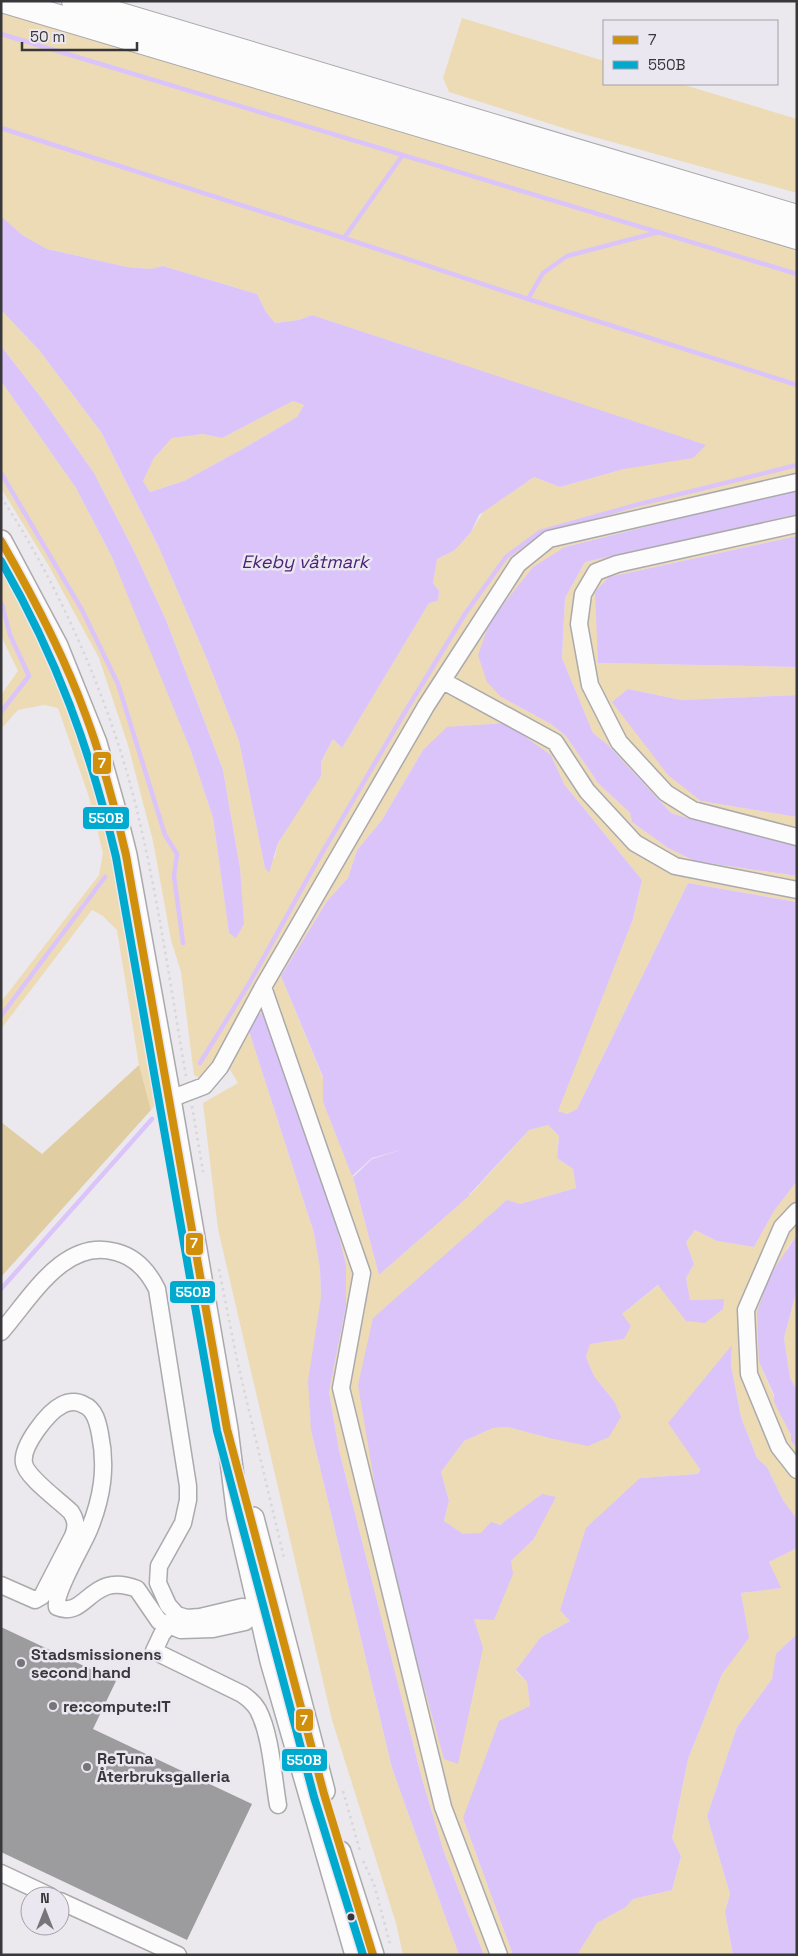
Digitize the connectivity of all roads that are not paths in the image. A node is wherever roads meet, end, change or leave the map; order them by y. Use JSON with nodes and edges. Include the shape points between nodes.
{"nodes":[{"id":1,"x":5,"y":1,"type":"edge"},
{"id":2,"x":74,"y":1,"type":"edge"},
{"id":3,"x":797,"y":217,"type":"edge"},
{"id":4,"x":797,"y":238,"type":"edge"},
{"id":5,"x":797,"y":482,"type":"edge"},
{"id":6,"x":797,"y":524,"type":"edge"},
{"id":7,"x":1,"y":541,"type":"edge"},
{"id":8,"x":443,"y":681,"type":"junction"},
{"id":9,"x":797,"y":837,"type":"edge"},
{"id":10,"x":797,"y":890,"type":"edge"},
{"id":11,"x":263,"y":987,"type":"junction"},
{"id":12,"x":180,"y":1095,"type":"junction"},
{"id":13,"x":797,"y":1210,"type":"edge"},
{"id":14,"x":1,"y":1332,"type":"edge"},
{"id":15,"x":797,"y":1470,"type":"edge"},
{"id":16,"x":75,"y":1519,"type":"junction"},
{"id":17,"x":92,"y":1520,"type":"junction"},
{"id":18,"x":1,"y":1585,"type":"edge"},
{"id":19,"x":35,"y":1600,"type":"junction"},
{"id":20,"x":57,"y":1607,"type":"junction"},
{"id":21,"x":268,"y":1608,"type":"junction"},
{"id":22,"x":172,"y":1621,"type":"junction"},
{"id":23,"x":278,"y":1805,"type":"dead end"},
{"id":24,"x":1,"y":1873,"type":"edge"},
{"id":25,"x":29,"y":1886,"type":"edge"},
{"id":26,"x":70,"y":1905,"type":"edge"},
{"id":27,"x":382,"y":1953,"type":"edge"},
{"id":28,"x":178,"y":1955,"type":"edge"},
{"id":29,"x":356,"y":1955,"type":"edge"},
{"id":30,"x":499,"y":1955,"type":"edge"}],
"edges":[{"from":1,"to":4,"type":"highway"},
{"from":2,"to":3,"type":"highway"},
{"from":5,"to":8,"type":"lane","via":[[549,539],[518,564]]},
{"from":6,"to":9,"type":"lane","via":[[617,564],[596,572],[582,594],[579,624],[590,685],[620,742],[666,793],[693,810]]},
{"from":7,"to":12,"type":"main road","via":[[57,646],[96,743],[126,855]]},
{"from":8,"to":10,"type":"lane","via":[[555,742],[587,791],[635,843],[675,866]]},
{"from":8,"to":11,"type":"lane"},
{"from":11,"to":12,"type":"lane","via":[[220,1067],[204,1086]]},
{"from":11,"to":30,"type":"lane","via":[[362,1273],[341,1388],[443,1807]]},
{"from":12,"to":21,"type":"main road","via":[[238,1517]]},
{"from":13,"to":15,"type":"lane","via":[[782,1227],[746,1310],[749,1374],[778,1447]]},
{"from":14,"to":22,"type":"lane","via":[[55,1269],[69,1258],[85,1252],[97,1249],[120,1253],[133,1259],[151,1276],[157,1289],[188,1486],[182,1523],[159,1566],[160,1589]]},
{"from":16,"to":17,"type":"lane"},
{"from":16,"to":17,"type":"lane","via":[[30,1474],[24,1462],[26,1445],[54,1411],[70,1402],[90,1408],[100,1432],[105,1474]]},
{"from":16,"to":19,"type":"lane","via":[[73,1536],[42,1596]]},
{"from":17,"to":20,"type":"lane","via":[[58,1593]]},
{"from":18,"to":19,"type":"lane"},
{"from":19,"to":20,"type":"lane"},
{"from":20,"to":22,"type":"lane","via":[[69,1610],[100,1589],[118,1583],[137,1589],[153,1614]]},
{"from":21,"to":22,"type":"lane","via":[[245,1622],[213,1629],[193,1631]]},
{"from":21,"to":27,"type":"main road","via":[[339,1848]]},
{"from":21,"to":29,"type":"main road","via":[[274,1670]]},
{"from":22,"to":23,"type":"lane","via":[[154,1652],[242,1694],[258,1709]]},
{"from":24,"to":25,"type":"lane"},
{"from":26,"to":28,"type":"lane"}]}
